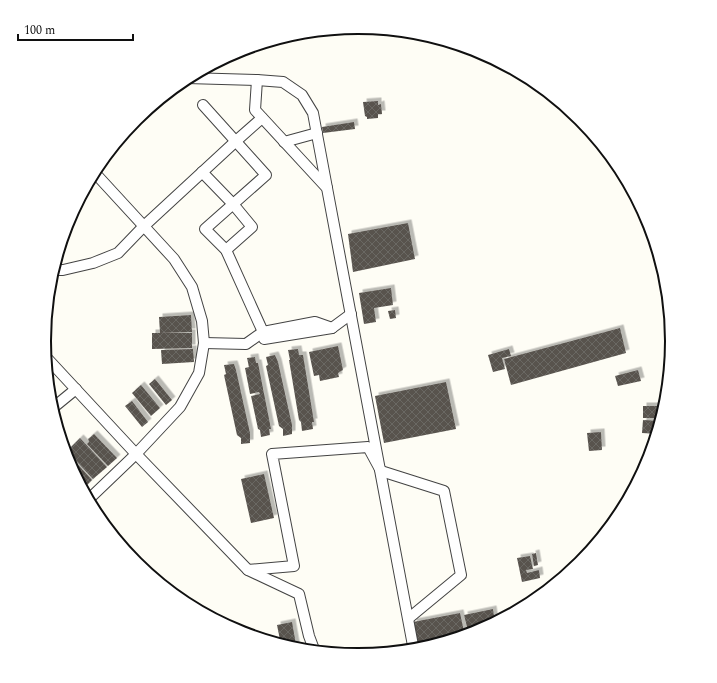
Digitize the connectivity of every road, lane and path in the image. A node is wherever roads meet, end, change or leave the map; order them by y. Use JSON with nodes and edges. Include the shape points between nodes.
{"nodes":[{"id":1,"x":200,"y":78,"type":"edge"},
{"id":2,"x":256,"y":80,"type":"junction"},
{"id":3,"x":203,"y":105,"type":"dead end"},
{"id":4,"x":262,"y":118,"type":"junction"},
{"id":5,"x":317,"y":133,"type":"junction"},
{"id":6,"x":236,"y":141,"type":"junction"},
{"id":7,"x":284,"y":142,"type":"junction"},
{"id":8,"x":202,"y":172,"type":"junction"},
{"id":9,"x":99,"y":177,"type":"edge"},
{"id":10,"x":327,"y":188,"type":"junction"},
{"id":11,"x":233,"y":204,"type":"junction"},
{"id":12,"x":144,"y":226,"type":"junction"},
{"id":13,"x":226,"y":250,"type":"junction"},
{"id":14,"x":59,"y":270,"type":"edge"},
{"id":15,"x":351,"y":314,"type":"junction"},
{"id":16,"x":332,"y":328,"type":"junction"},
{"id":17,"x":263,"y":332,"type":"junction"},
{"id":18,"x":204,"y":343,"type":"junction"},
{"id":19,"x":246,"y":344,"type":"junction"},
{"id":20,"x":52,"y":363,"type":"edge"},
{"id":21,"x":76,"y":389,"type":"junction"},
{"id":22,"x":57,"y":403,"type":"edge"},
{"id":23,"x":136,"y":454,"type":"junction"},
{"id":24,"x":381,"y":471,"type":"junction"},
{"id":25,"x":92,"y":496,"type":"edge"},
{"id":26,"x":248,"y":570,"type":"junction"},
{"id":27,"x":409,"y":618,"type":"junction"},
{"id":28,"x":413,"y":644,"type":"edge"},
{"id":29,"x":312,"y":645,"type":"edge"}],
"edges":[{"from":1,"to":2,"type":"lane"},
{"from":2,"to":4,"type":"lane","via":[[255,110]]},
{"from":2,"to":5,"type":"lane","via":[[283,82],[302,94],[313,113]]},
{"from":3,"to":6,"type":"lane"},
{"from":4,"to":6,"type":"lane"},
{"from":4,"to":7,"type":"lane"},
{"from":5,"to":7,"type":"lane"},
{"from":5,"to":10,"type":"lane"},
{"from":6,"to":8,"type":"lane"},
{"from":6,"to":11,"type":"lane","via":[[266,175]]},
{"from":7,"to":10,"type":"lane"},
{"from":8,"to":11,"type":"lane"},
{"from":8,"to":12,"type":"lane"},
{"from":9,"to":12,"type":"lane"},
{"from":10,"to":15,"type":"lane"},
{"from":11,"to":13,"type":"lane","via":[[252,227]]},
{"from":11,"to":13,"type":"lane","via":[[205,229]]},
{"from":12,"to":14,"type":"lane","via":[[118,253],[93,263]]},
{"from":12,"to":18,"type":"lane","via":[[174,259],[192,286],[202,321]]},
{"from":13,"to":17,"type":"lane"},
{"from":15,"to":16,"type":"lane"},
{"from":15,"to":24,"type":"lane"},
{"from":16,"to":17,"type":"lane","via":[[315,322]]},
{"from":16,"to":19,"type":"lane","via":[[267,338]]},
{"from":17,"to":19,"type":"lane"},
{"from":18,"to":19,"type":"lane"},
{"from":18,"to":23,"type":"lane","via":[[199,373],[180,407]]},
{"from":20,"to":21,"type":"lane"},
{"from":21,"to":22,"type":"lane"},
{"from":21,"to":23,"type":"lane"},
{"from":23,"to":25,"type":"lane"},
{"from":23,"to":26,"type":"lane"},
{"from":24,"to":26,"type":"lane","via":[[368,447],[272,454],[294,566]]},
{"from":24,"to":27,"type":"lane"},
{"from":24,"to":27,"type":"lane","via":[[444,491],[461,575]]},
{"from":26,"to":29,"type":"lane","via":[[299,594]]},
{"from":27,"to":28,"type":"lane"}]}
